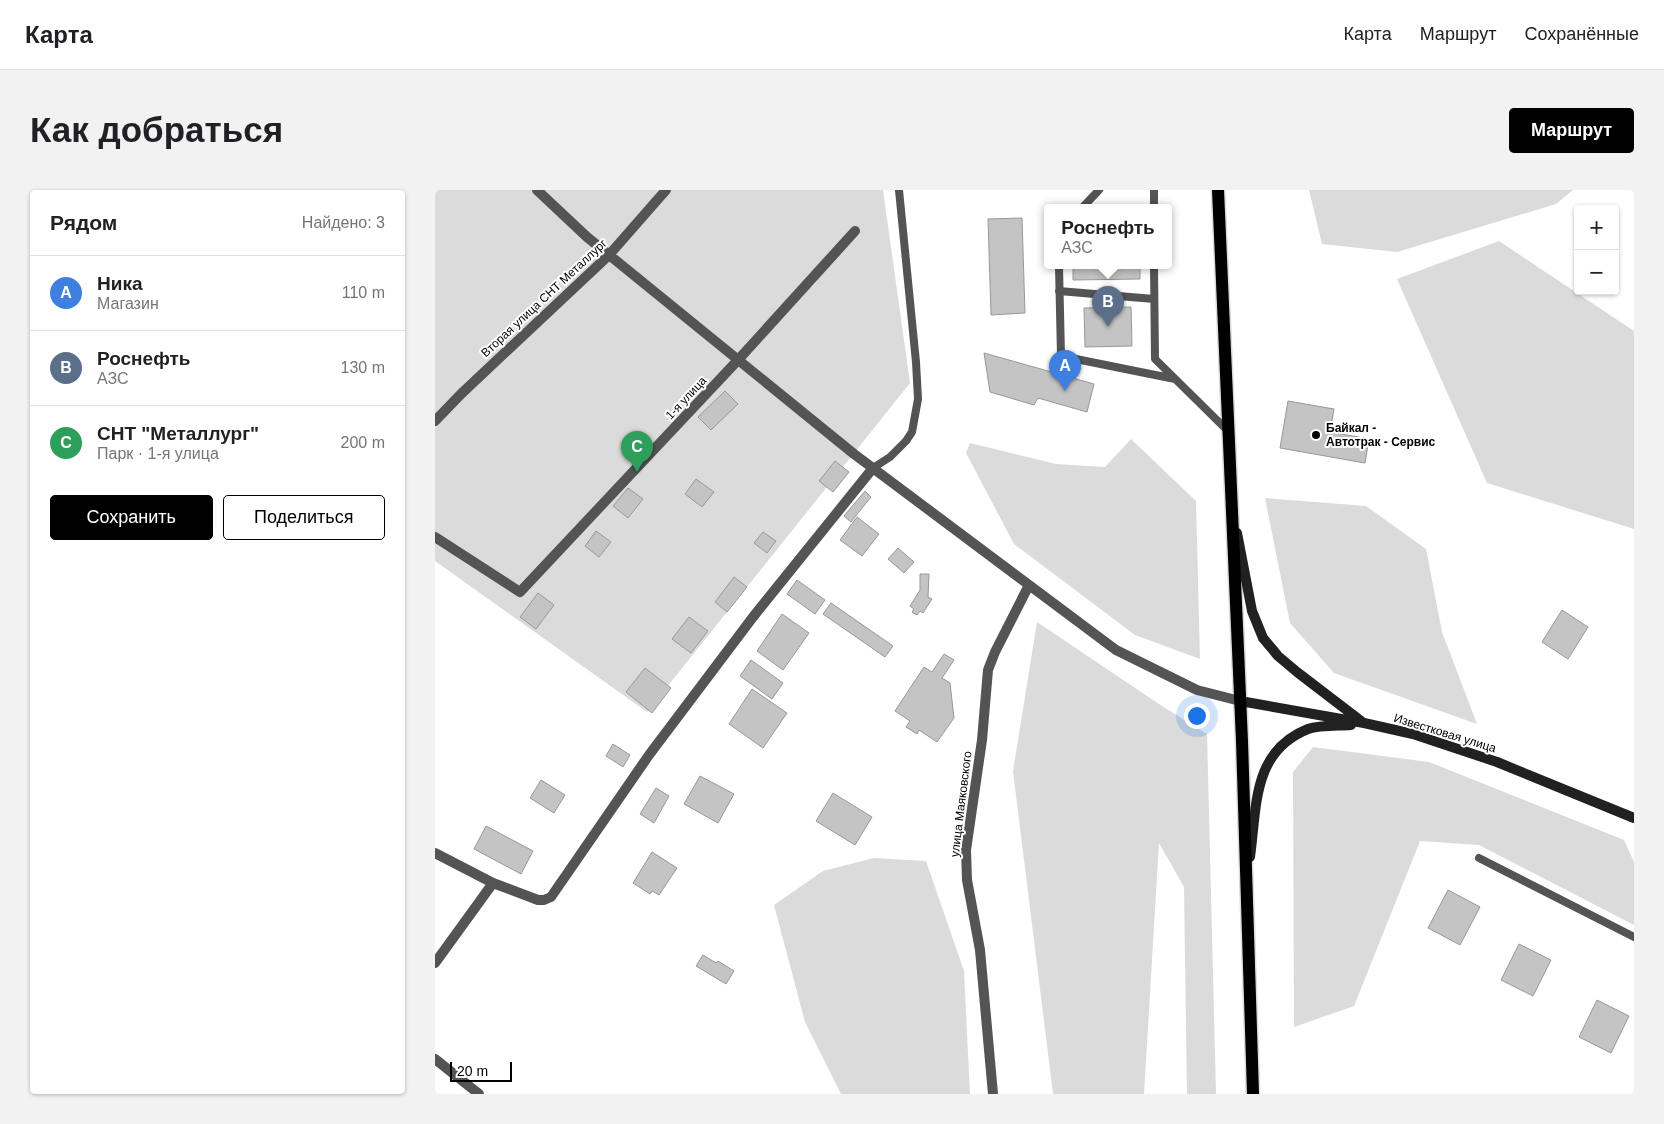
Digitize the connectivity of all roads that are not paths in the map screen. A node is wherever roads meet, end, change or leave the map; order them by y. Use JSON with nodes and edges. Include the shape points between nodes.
{"nodes":[{"id":1,"x":537,"y":190,"type":"edge"},
{"id":2,"x":666,"y":190,"type":"edge"},
{"id":3,"x":899,"y":190,"type":"edge"},
{"id":4,"x":1099,"y":190,"type":"edge"},
{"id":5,"x":1154,"y":190,"type":"edge"},
{"id":6,"x":1218,"y":190,"type":"edge"},
{"id":7,"x":1086,"y":204,"type":"edge"},
{"id":8,"x":1154,"y":204,"type":"edge"},
{"id":9,"x":855,"y":231,"type":"dead end"},
{"id":10,"x":609,"y":255,"type":"junction"},
{"id":11,"x":1059,"y":269,"type":"edge"},
{"id":12,"x":1154,"y":269,"type":"edge"},
{"id":13,"x":1059,"y":291,"type":"junction"},
{"id":14,"x":1154,"y":299,"type":"junction"},
{"id":15,"x":738,"y":360,"type":"junction"},
{"id":16,"x":1175,"y":379,"type":"junction"},
{"id":17,"x":435,"y":421,"type":"edge"},
{"id":18,"x":1229,"y":432,"type":"junction"},
{"id":19,"x":873,"y":468,"type":"junction"},
{"id":20,"x":1232,"y":505,"type":"junction"},
{"id":21,"x":435,"y":537,"type":"edge"},
{"id":22,"x":1029,"y":585,"type":"junction"},
{"id":23,"x":1240,"y":701,"type":"junction"},
{"id":24,"x":1364,"y":723,"type":"junction"},
{"id":25,"x":1634,"y":818,"type":"edge"},
{"id":26,"x":435,"y":853,"type":"edge"},
{"id":27,"x":1479,"y":858,"type":"dead end"},
{"id":28,"x":1247,"y":880,"type":"junction"},
{"id":29,"x":493,"y":884,"type":"junction"},
{"id":30,"x":1634,"y":937,"type":"edge"},
{"id":31,"x":435,"y":963,"type":"edge"},
{"id":32,"x":435,"y":1060,"type":"edge"},
{"id":33,"x":479,"y":1094,"type":"edge"},
{"id":34,"x":993,"y":1094,"type":"edge"},
{"id":35,"x":1253,"y":1094,"type":"edge"}],
"edges":[{"from":1,"to":10,"type":"street"},
{"from":2,"to":10,"type":"street","name":"Вторая улица СНТ Металлург"},
{"from":3,"to":19,"type":"lane","via":[[918,400],[912,432],[890,457]]},
{"from":4,"to":7,"type":"lane"},
{"from":5,"to":8,"type":"lane"},
{"from":6,"to":18,"type":"main road"},
{"from":9,"to":15,"type":"street","name":"1-я улица"},
{"from":10,"to":15,"type":"street"},
{"from":10,"to":17,"type":"street","name":"Вторая улица СНТ Металлург"},
{"from":11,"to":13,"type":"lane"},
{"from":12,"to":14,"type":"lane"},
{"from":13,"to":14,"type":"lane"},
{"from":13,"to":16,"type":"lane","via":[[1061,356]]},
{"from":14,"to":16,"type":"lane","via":[[1155,359]]},
{"from":15,"to":19,"type":"street"},
{"from":15,"to":21,"type":"street","name":"1-я улица","via":[[520,592]]},
{"from":16,"to":18,"type":"lane"},
{"from":18,"to":20,"type":"main road"},
{"from":19,"to":22,"type":"street"},
{"from":19,"to":29,"type":"street","via":[[741,632],[649,755],[551,898],[538,900]]},
{"from":20,"to":23,"type":"main road"},
{"from":20,"to":24,"type":"main road","via":[[1252,611],[1263,638],[1277,656]]},
{"from":22,"to":23,"type":"street","via":[[1116,650],[1197,690]]},
{"from":22,"to":34,"type":"street","name":"улица Маяковского","via":[[988,670],[982,740],[966,850],[967,880],[980,950]]},
{"from":23,"to":24,"type":"main road","name":"Известковая улица"},
{"from":23,"to":28,"type":"main road"},
{"from":24,"to":25,"type":"main road","name":"Известковая улица","via":[[1413,734],[1497,762]]},
{"from":24,"to":28,"type":"main road","via":[[1310,728],[1273,754],[1263,774],[1257,799]]},
{"from":26,"to":29,"type":"street"},
{"from":27,"to":30,"type":"lane"},
{"from":28,"to":35,"type":"main road"},
{"from":29,"to":31,"type":"street"},
{"from":32,"to":33,"type":"street"}]}
